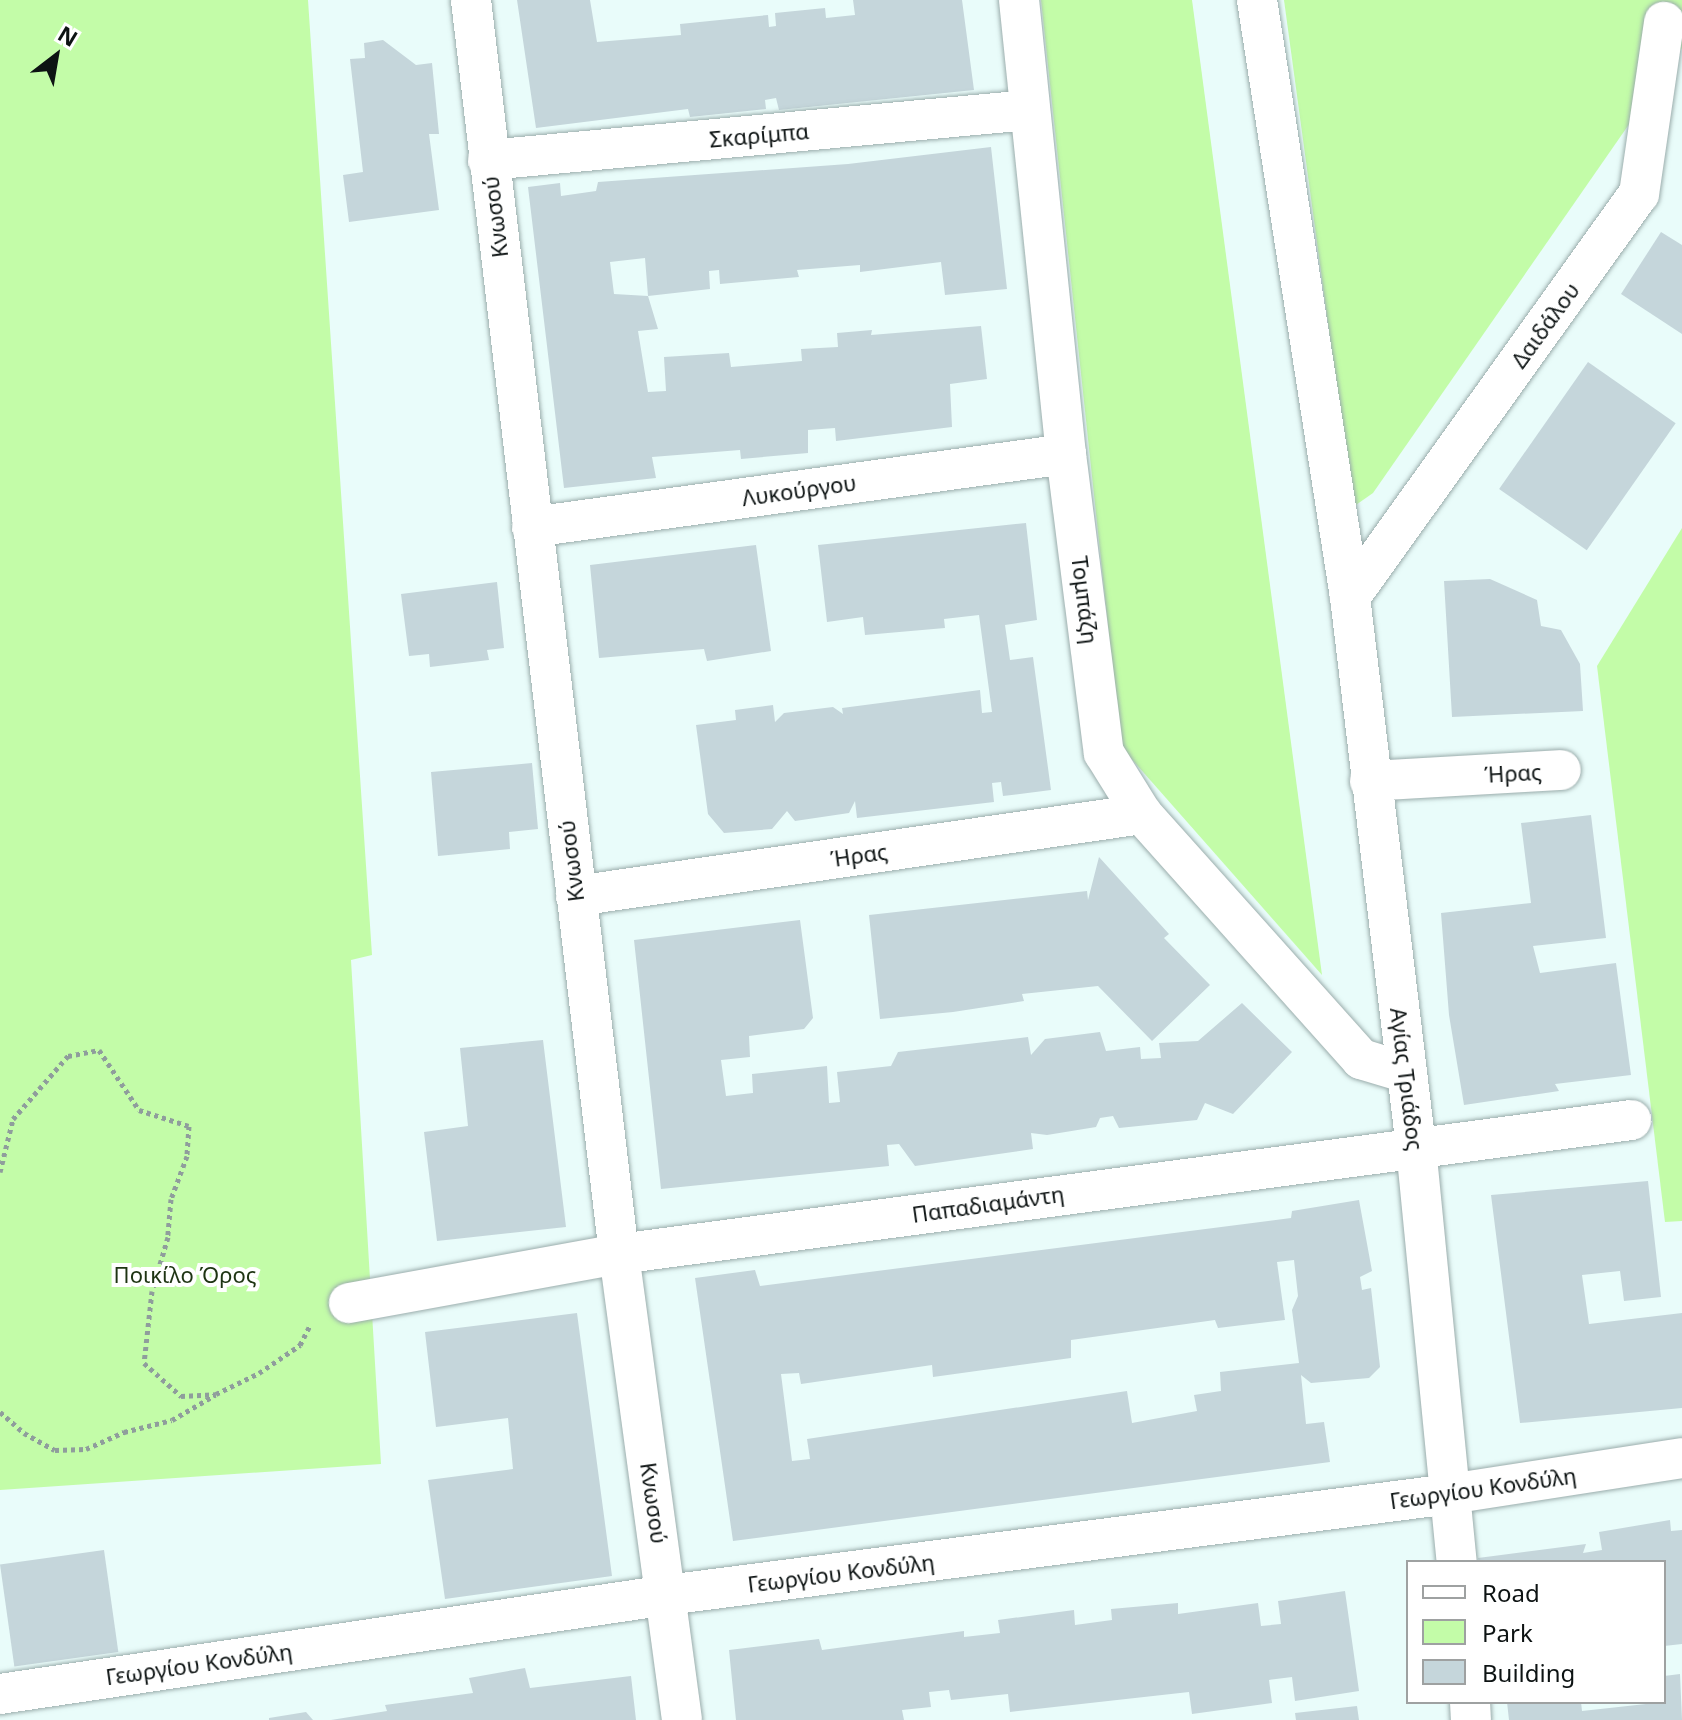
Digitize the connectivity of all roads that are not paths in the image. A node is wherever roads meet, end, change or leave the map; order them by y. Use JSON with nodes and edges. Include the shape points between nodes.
{"nodes":[{"id":1,"x":471,"y":0,"type":"edge"},
{"id":2,"x":1019,"y":0,"type":"edge"},
{"id":3,"x":1257,"y":0,"type":"edge"},
{"id":4,"x":1664,"y":22,"type":"dead end"},
{"id":5,"x":1029,"y":110,"type":"junction"},
{"id":6,"x":488,"y":160,"type":"junction"},
{"id":7,"x":1066,"y":454,"type":"junction"},
{"id":8,"x":532,"y":527,"type":"junction"},
{"id":9,"x":1350,"y":597,"type":"junction"},
{"id":10,"x":1561,"y":770,"type":"dead end"},
{"id":11,"x":1370,"y":781,"type":"junction"},
{"id":12,"x":1142,"y":814,"type":"junction"},
{"id":13,"x":576,"y":896,"type":"junction"},
{"id":14,"x":1407,"y":1073,"type":"junction"},
{"id":15,"x":1631,"y":1120,"type":"dead end"},
{"id":16,"x":1416,"y":1147,"type":"junction"},
{"id":17,"x":619,"y":1254,"type":"junction"},
{"id":18,"x":349,"y":1303,"type":"road end"},
{"id":19,"x":1682,"y":1458,"type":"edge"},
{"id":20,"x":1450,"y":1494,"type":"junction"},
{"id":21,"x":1457,"y":1560,"type":"edge"},
{"id":22,"x":667,"y":1595,"type":"junction"},
{"id":23,"x":0,"y":1694,"type":"edge"},
{"id":24,"x":682,"y":1720,"type":"edge"}],
"edges":[{"from":1,"to":6,"type":"street","name":"Κνωσού"},
{"from":2,"to":5,"type":"street","name":"Τομπάζη"},
{"from":3,"to":9,"type":"street","name":"Αγίας Τριάδος"},
{"from":4,"to":9,"type":"street","name":"Δαιδάλου","via":[[1639,194]]},
{"from":5,"to":6,"type":"street","name":"Σκαρίμπα"},
{"from":5,"to":7,"type":"street","name":"Τομπάζη"},
{"from":6,"to":8,"type":"street","name":"Κνωσού"},
{"from":7,"to":8,"type":"street","name":"Λυκούργου"},
{"from":7,"to":12,"type":"street","name":"Τομπάζη","via":[[1104,753]]},
{"from":8,"to":13,"type":"street","name":"Κνωσού"},
{"from":9,"to":11,"type":"street","name":"Αγίας Τριάδος"},
{"from":10,"to":11,"type":"street","name":"Ήρας"},
{"from":11,"to":14,"type":"street","name":"Αγίας Τριάδος"},
{"from":12,"to":13,"type":"street","name":"Ήρας"},
{"from":12,"to":14,"type":"street","name":"Τομπάζη","via":[[1361,1059]]},
{"from":13,"to":17,"type":"street","name":"Κνωσού"},
{"from":14,"to":16,"type":"street","name":"Αγίας Τριάδος"},
{"from":15,"to":16,"type":"street","name":"Παπαδιαμάντη"},
{"from":16,"to":17,"type":"street","name":"Παπαδιαμάντη"},
{"from":16,"to":20,"type":"street","name":"Αγίας Τριάδος"},
{"from":17,"to":18,"type":"street","name":"Παπαδιαμάντη"},
{"from":17,"to":22,"type":"street","name":"Κνωσού"},
{"from":19,"to":20,"type":"street","name":"Γεωργίου Κονδύλη"},
{"from":20,"to":21,"type":"street","name":"Αγίας Τριάδος"},
{"from":20,"to":22,"type":"street","name":"Γεωργίου Κονδύλη"},
{"from":22,"to":23,"type":"street","name":"Γεωργίου Κονδύλη"},
{"from":22,"to":24,"type":"street","name":"Κνωσού"}]}
